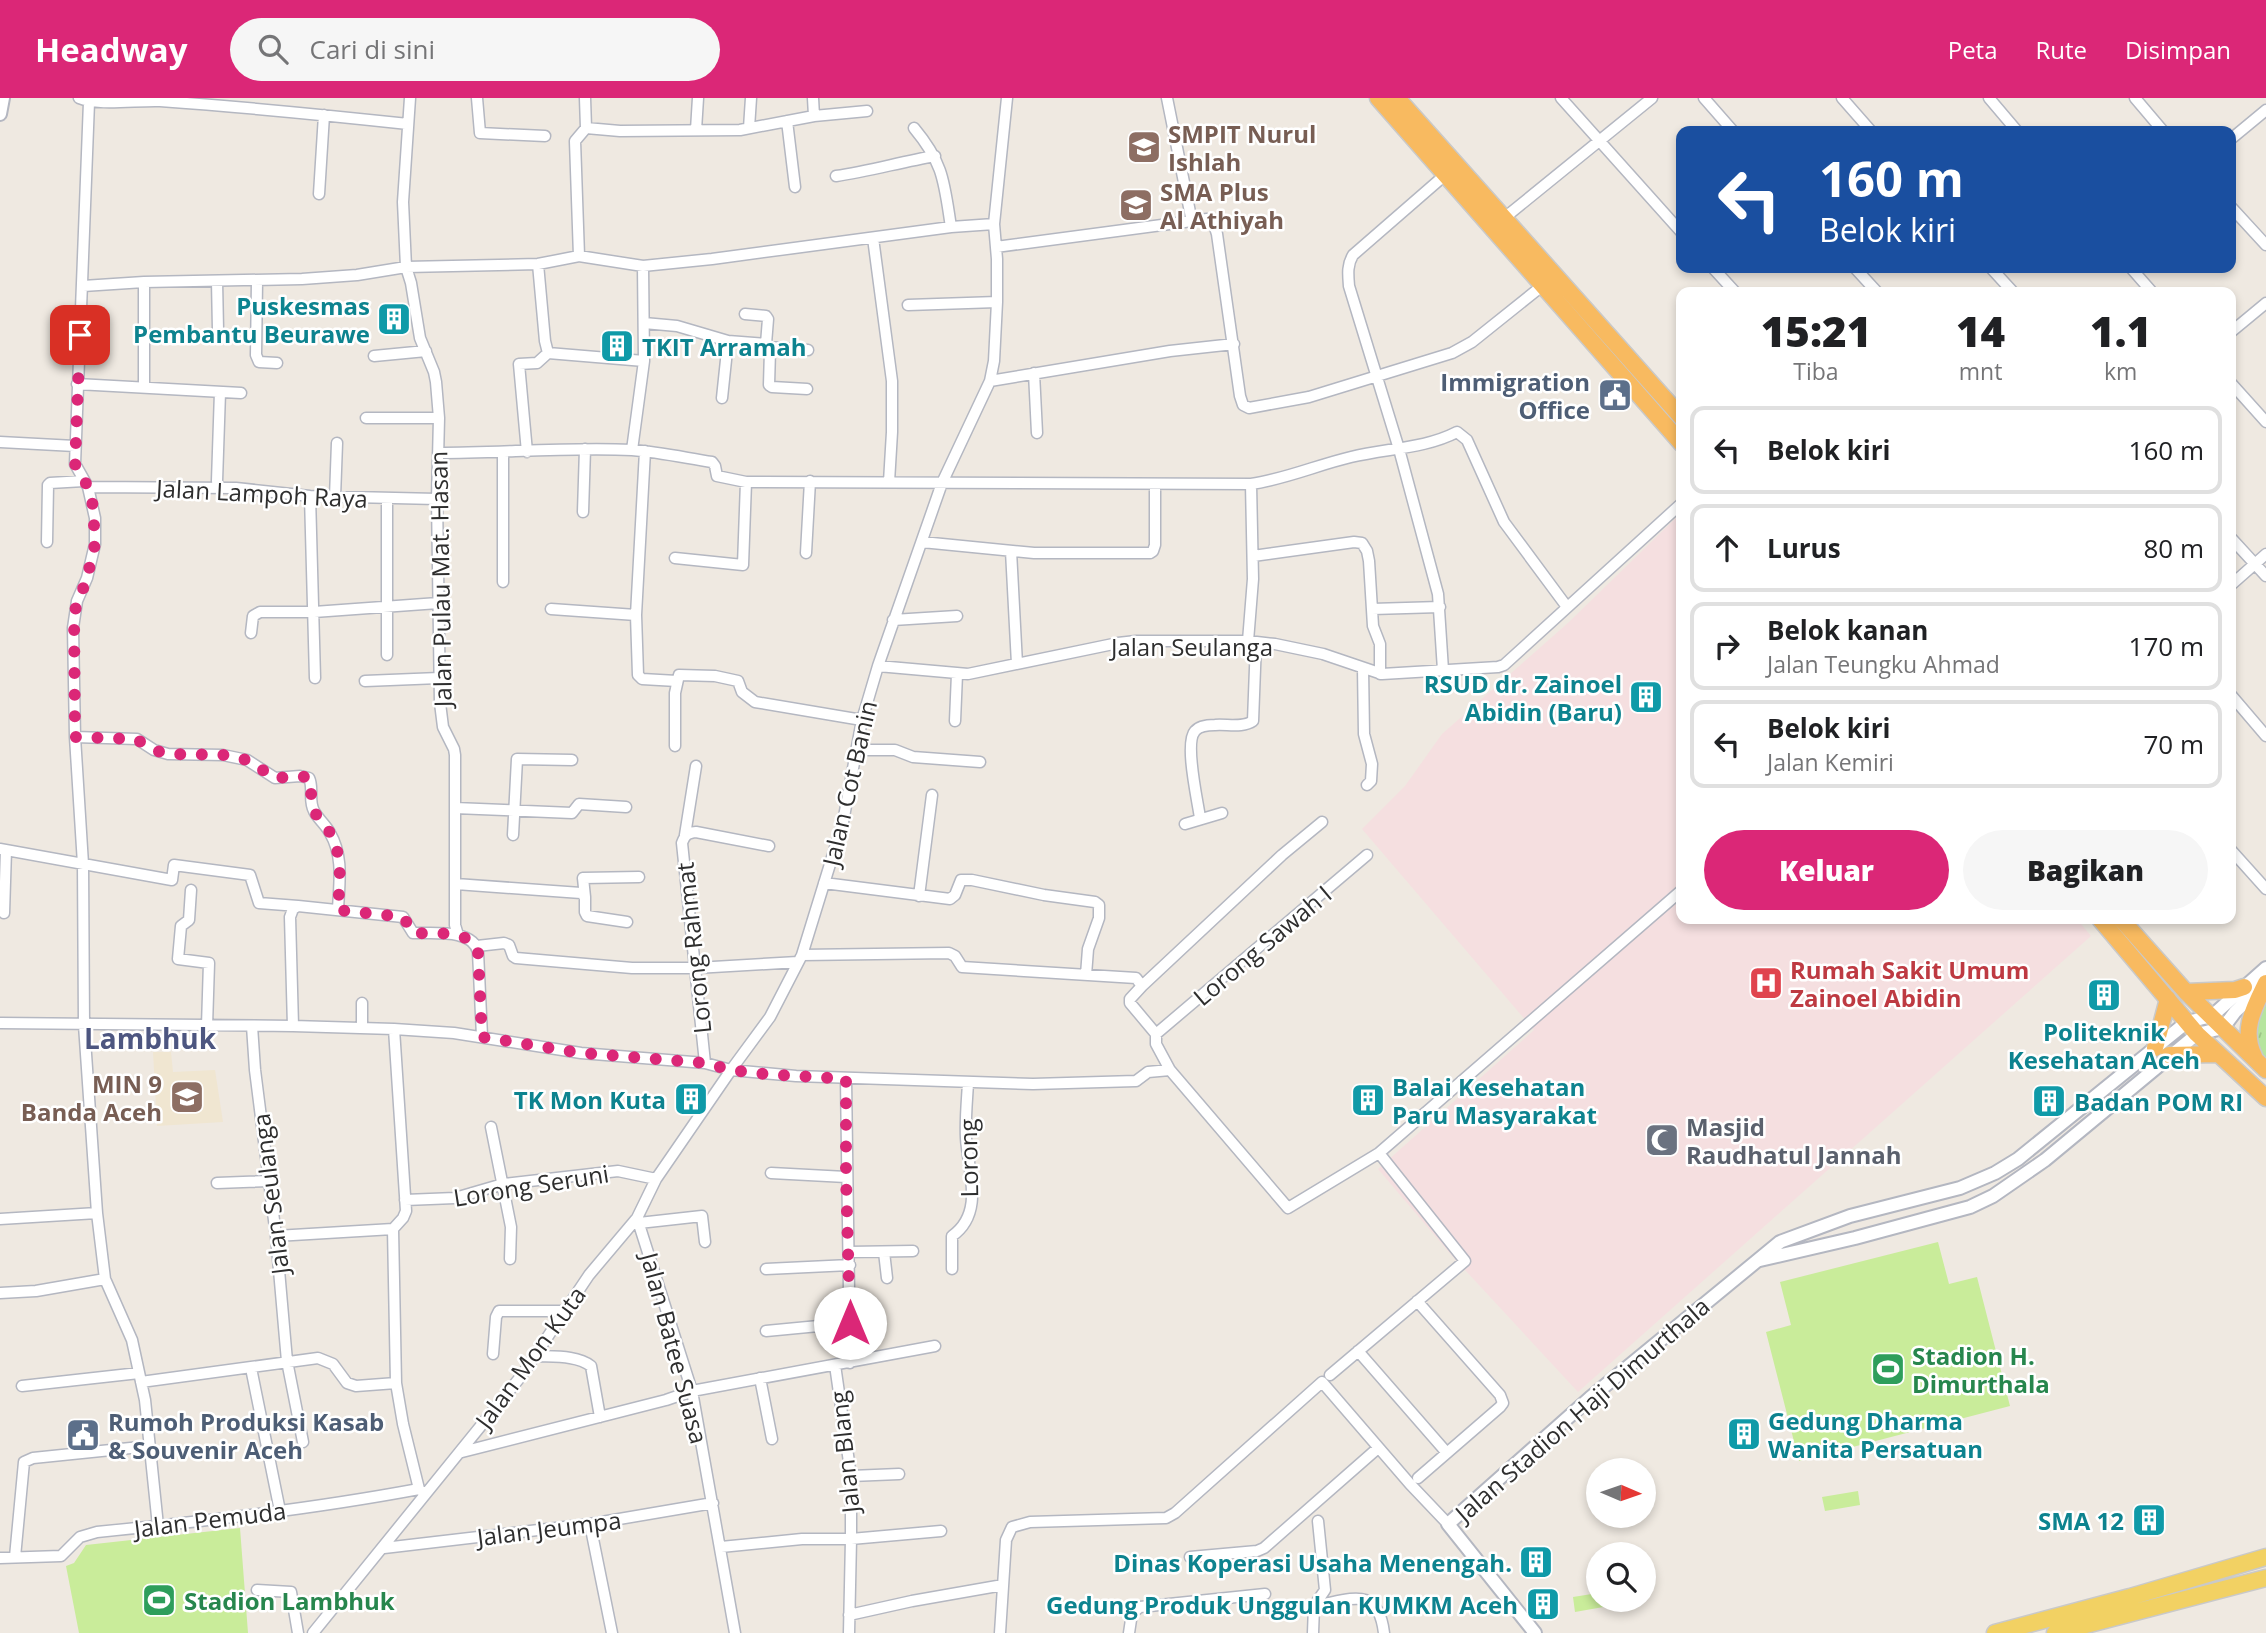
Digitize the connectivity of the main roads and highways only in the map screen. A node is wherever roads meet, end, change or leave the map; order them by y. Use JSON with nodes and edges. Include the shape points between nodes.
{"nodes":[{"id":1,"x":1378,"y":98,"type":"edge"},
{"id":2,"x":1397,"y":98,"type":"edge"},
{"id":3,"x":1676,"y":411,"type":"edge"},
{"id":4,"x":1676,"y":437,"type":"edge"},
{"id":5,"x":2104,"y":924,"type":"edge"},
{"id":6,"x":2125,"y":924,"type":"edge"},
{"id":7,"x":2266,"y":983,"type":"edge"},
{"id":8,"x":2244,"y":987,"type":"road end"},
{"id":9,"x":2186,"y":992,"type":"junction"},
{"id":10,"x":2168,"y":999,"type":"junction"},
{"id":11,"x":2218,"y":1054,"type":"junction"},
{"id":12,"x":2261,"y":1065,"type":"edge"},
{"id":13,"x":2266,"y":1098,"type":"edge"},
{"id":14,"x":2266,"y":1557,"type":"edge"},
{"id":15,"x":2219,"y":1572,"type":"junction"},
{"id":16,"x":2266,"y":1578,"type":"edge"},
{"id":17,"x":2225,"y":1590,"type":"junction"},
{"id":18,"x":2082,"y":1630,"type":"edge"},
{"id":19,"x":1995,"y":1633,"type":"edge"},
{"id":20,"x":2055,"y":1633,"type":"edge"}],
"edges":[{"from":1,"to":4,"type":"highway"},
{"from":2,"to":3,"type":"highway"},
{"from":5,"to":10,"type":"highway"},
{"from":6,"to":9,"type":"highway"},
{"from":7,"to":12,"type":"highway","via":[[2248,1030],[2250,1048]]},
{"from":8,"to":9,"type":"highway"},
{"from":9,"to":12,"type":"highway"},
{"from":10,"to":11,"type":"highway"},
{"from":10,"to":11,"type":"highway","via":[[2162,1052]]},
{"from":11,"to":13,"type":"highway"},
{"from":14,"to":15,"type":"main road"},
{"from":15,"to":17,"type":"main road"},
{"from":15,"to":19,"type":"main road"},
{"from":16,"to":17,"type":"main road"},
{"from":17,"to":18,"type":"main road"},
{"from":18,"to":20,"type":"main road"}]}
